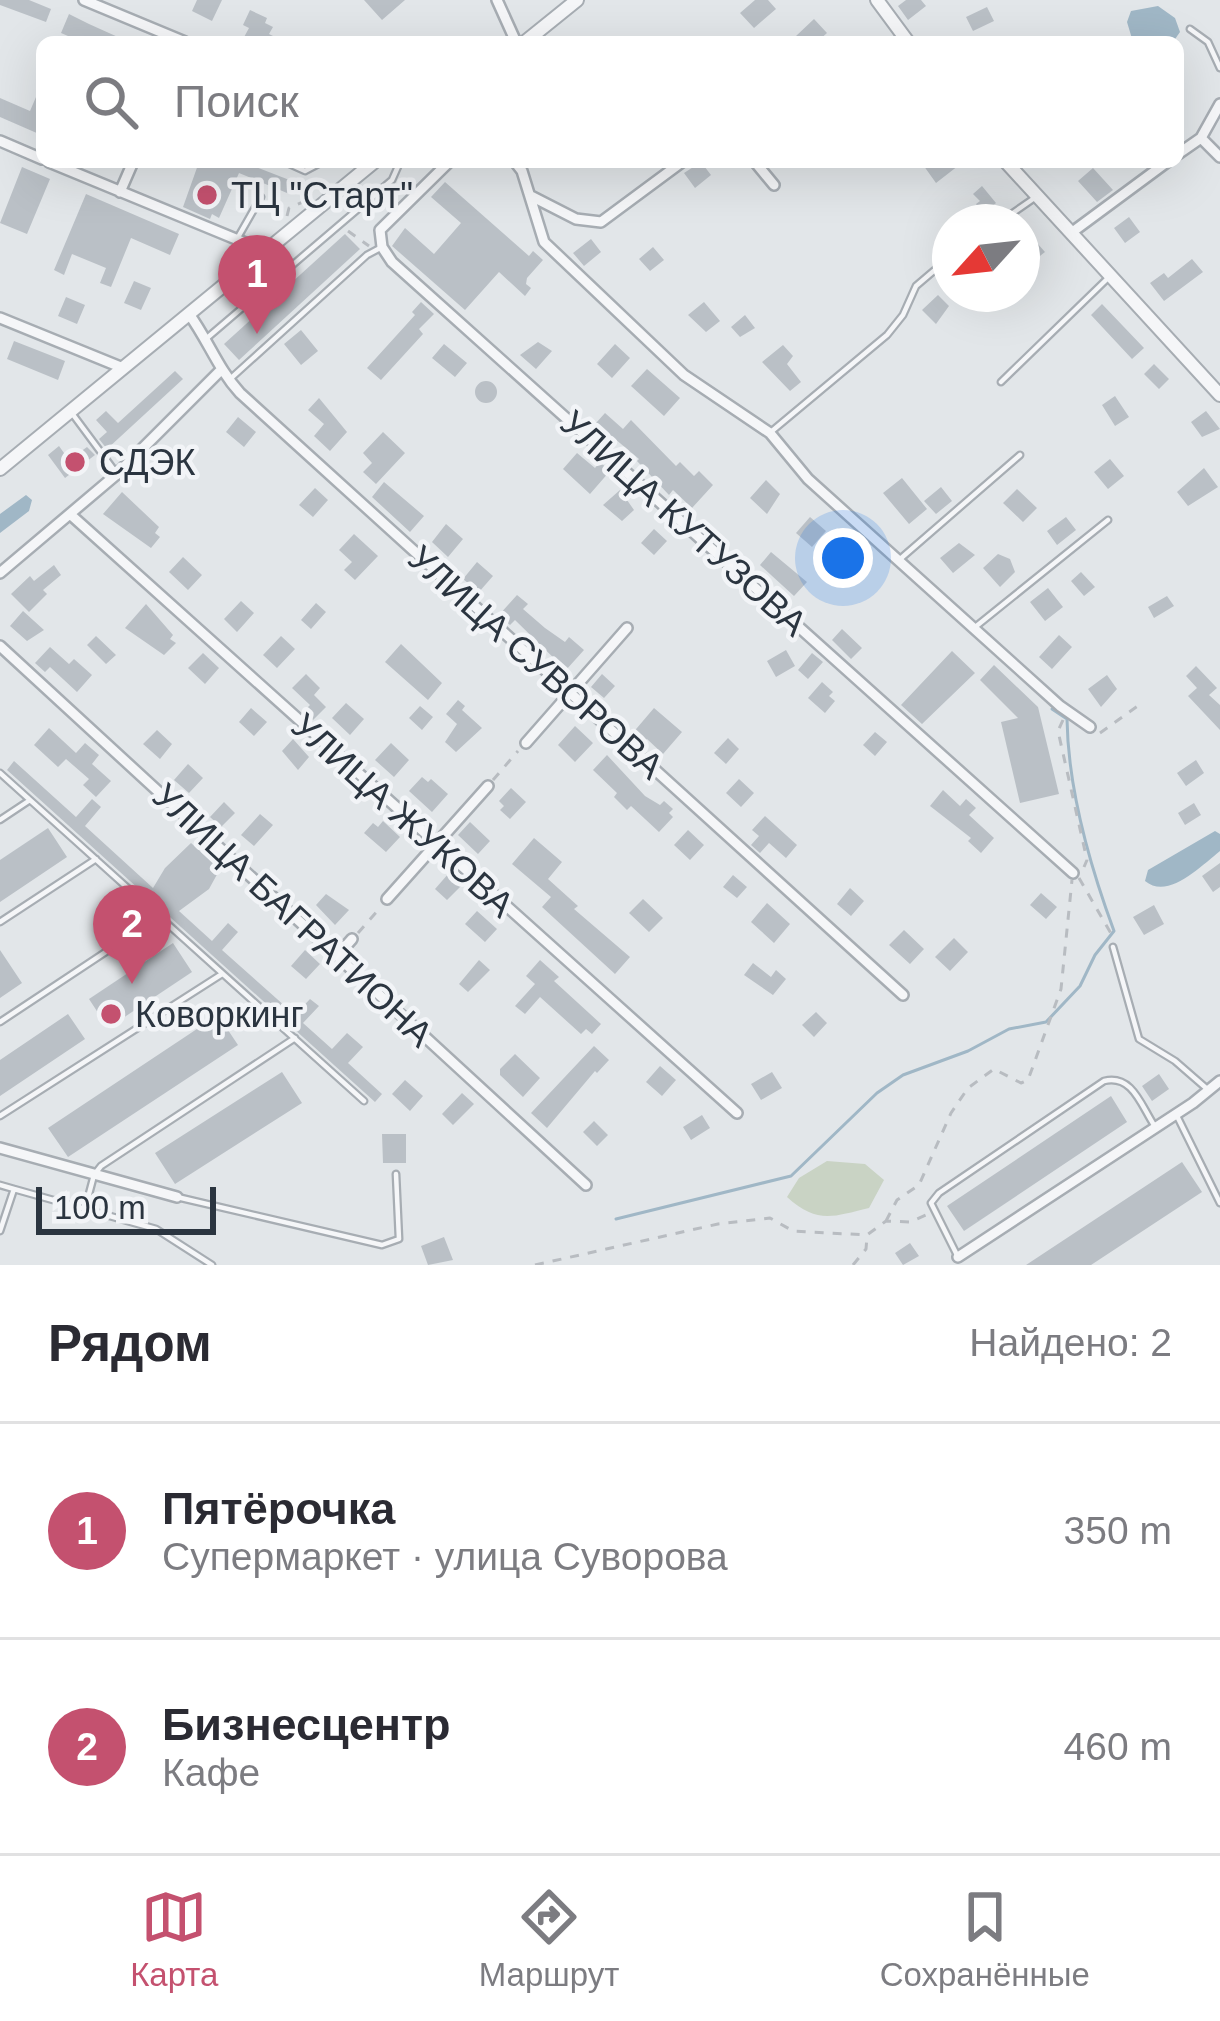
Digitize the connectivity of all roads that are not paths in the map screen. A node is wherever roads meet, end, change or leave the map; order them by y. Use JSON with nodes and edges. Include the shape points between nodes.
{"nodes":[{"id":1,"x":85,"y":0,"type":"edge"},
{"id":2,"x":497,"y":0,"type":"edge"},
{"id":3,"x":577,"y":0,"type":"edge"},
{"id":4,"x":878,"y":0,"type":"edge"},
{"id":5,"x":1190,"y":29,"type":"dead end"},
{"id":6,"x":171,"y":36,"type":"edge"},
{"id":7,"x":517,"y":36,"type":"edge"},
{"id":8,"x":528,"y":36,"type":"edge"},
{"id":9,"x":904,"y":36,"type":"edge"},
{"id":10,"x":1220,"y":68,"type":"edge"},
{"id":11,"x":1220,"y":104,"type":"edge"},
{"id":12,"x":1202,"y":137,"type":"junction"},
{"id":13,"x":0,"y":142,"type":"edge"},
{"id":14,"x":1184,"y":150,"type":"edge"},
{"id":15,"x":36,"y":157,"type":"edge"},
{"id":16,"x":1220,"y":157,"type":"edge"},
{"id":17,"x":62,"y":168,"type":"edge"},
{"id":18,"x":130,"y":168,"type":"edge"},
{"id":19,"x":367,"y":168,"type":"edge"},
{"id":20,"x":397,"y":168,"type":"edge"},
{"id":21,"x":443,"y":168,"type":"edge"},
{"id":22,"x":518,"y":168,"type":"edge"},
{"id":23,"x":674,"y":168,"type":"edge"},
{"id":24,"x":760,"y":168,"type":"edge"},
{"id":25,"x":1011,"y":168,"type":"edge"},
{"id":26,"x":1159,"y":168,"type":"edge"},
{"id":27,"x":773,"y":185,"type":"dead end"},
{"id":28,"x":120,"y":192,"type":"junction"},
{"id":29,"x":531,"y":196,"type":"junction"},
{"id":30,"x":1037,"y":196,"type":"junction"},
{"id":31,"x":261,"y":197,"type":"dead end"},
{"id":32,"x":1026,"y":204,"type":"edge"},
{"id":33,"x":1071,"y":233,"type":"junction"},
{"id":34,"x":237,"y":238,"type":"junction"},
{"id":35,"x":382,"y":248,"type":"junction"},
{"id":36,"x":264,"y":252,"type":"junction"},
{"id":37,"x":290,"y":268,"type":"junction"},
{"id":38,"x":932,"y":272,"type":"edge"},
{"id":39,"x":1111,"y":276,"type":"junction"},
{"id":40,"x":277,"y":278,"type":"junction"},
{"id":41,"x":189,"y":314,"type":"junction"},
{"id":42,"x":0,"y":318,"type":"edge"},
{"id":43,"x":207,"y":338,"type":"junction"},
{"id":44,"x":123,"y":368,"type":"junction"},
{"id":45,"x":220,"y":370,"type":"junction"},
{"id":46,"x":229,"y":380,"type":"junction"},
{"id":47,"x":1001,"y":382,"type":"dead end"},
{"id":48,"x":1220,"y":394,"type":"edge"},
{"id":49,"x":71,"y":411,"type":"junction"},
{"id":50,"x":770,"y":433,"type":"junction"},
{"id":51,"x":1019,"y":455,"type":"dead end"},
{"id":52,"x":0,"y":469,"type":"edge"},
{"id":53,"x":117,"y":474,"type":"junction"},
{"id":54,"x":71,"y":514,"type":"junction"},
{"id":55,"x":1108,"y":520,"type":"dead end"},
{"id":56,"x":899,"y":560,"type":"junction"},
{"id":57,"x":0,"y":572,"type":"edge"},
{"id":58,"x":627,"y":628,"type":"dead end"},
{"id":59,"x":974,"y":628,"type":"junction"},
{"id":60,"x":0,"y":646,"type":"edge"},
{"id":61,"x":570,"y":692,"type":"junction"},
{"id":62,"x":1090,"y":727,"type":"road end"},
{"id":63,"x":526,"y":743,"type":"road end"},
{"id":64,"x":0,"y":773,"type":"edge"},
{"id":65,"x":488,"y":786,"type":"road end"},
{"id":66,"x":30,"y":800,"type":"junction"},
{"id":67,"x":0,"y":820,"type":"edge"},
{"id":68,"x":436,"y":845,"type":"junction"},
{"id":69,"x":96,"y":859,"type":"junction"},
{"id":70,"x":1073,"y":872,"type":"road end"},
{"id":71,"x":387,"y":899,"type":"road end"},
{"id":72,"x":160,"y":916,"type":"junction"},
{"id":73,"x":0,"y":922,"type":"edge"},
{"id":74,"x":352,"y":938,"type":"road end"},
{"id":75,"x":1114,"y":943,"type":"road end"},
{"id":76,"x":337,"y":956,"type":"junction"},
{"id":77,"x":223,"y":973,"type":"junction"},
{"id":78,"x":903,"y":995,"type":"dead end"},
{"id":79,"x":0,"y":1022,"type":"edge"},
{"id":80,"x":295,"y":1038,"type":"junction"},
{"id":81,"x":1220,"y":1081,"type":"edge"},
{"id":82,"x":1208,"y":1090,"type":"junction"},
{"id":83,"x":364,"y":1101,"type":"dead end"},
{"id":84,"x":736,"y":1113,"type":"dead end"},
{"id":85,"x":1176,"y":1114,"type":"junction"},
{"id":86,"x":0,"y":1116,"type":"edge"},
{"id":87,"x":1156,"y":1127,"type":"junction"},
{"id":88,"x":0,"y":1148,"type":"edge"},
{"id":89,"x":94,"y":1174,"type":"junction"},
{"id":90,"x":396,"y":1174,"type":"dead end"},
{"id":91,"x":0,"y":1185,"type":"edge"},
{"id":92,"x":586,"y":1185,"type":"dead end"},
{"id":93,"x":14,"y":1190,"type":"junction"},
{"id":94,"x":177,"y":1197,"type":"joint"},
{"id":95,"x":1220,"y":1203,"type":"edge"},
{"id":96,"x":85,"y":1209,"type":"junction"},
{"id":97,"x":0,"y":1231,"type":"edge"},
{"id":98,"x":958,"y":1257,"type":"joint"},
{"id":99,"x":212,"y":1265,"type":"edge"}],
"edges":[{"from":1,"to":6,"type":"street"},
{"from":2,"to":7,"type":"street"},
{"from":3,"to":8,"type":"street"},
{"from":4,"to":9,"type":"street"},
{"from":5,"to":10,"type":"lane","via":[[1208,42]]},
{"from":11,"to":12,"type":"street"},
{"from":12,"to":14,"type":"street"},
{"from":12,"to":16,"type":"street"},
{"from":13,"to":15,"type":"street"},
{"from":17,"to":28,"type":"street"},
{"from":18,"to":28,"type":"street"},
{"from":19,"to":36,"type":"street"},
{"from":20,"to":37,"type":"lane"},
{"from":21,"to":35,"type":"street","via":[[380,230]]},
{"from":22,"to":29,"type":"street"},
{"from":23,"to":29,"type":"street","via":[[601,222]]},
{"from":24,"to":27,"type":"street"},
{"from":25,"to":30,"type":"street"},
{"from":26,"to":33,"type":"street"},
{"from":28,"to":34,"type":"street"},
{"from":29,"to":50,"type":"street","via":[[544,242],[684,375]]},
{"from":30,"to":32,"type":"lane"},
{"from":30,"to":33,"type":"street"},
{"from":31,"to":34,"type":"lane"},
{"from":33,"to":39,"type":"street"},
{"from":34,"to":36,"type":"street"},
{"from":35,"to":46,"type":"lane"},
{"from":35,"to":70,"type":"street","name":"УЛИЦА КУТУЗОВА"},
{"from":36,"to":37,"type":"lane"},
{"from":36,"to":40,"type":"lane"},
{"from":36,"to":41,"type":"street"},
{"from":37,"to":40,"type":"lane"},
{"from":38,"to":50,"type":"lane","via":[[887,334]]},
{"from":39,"to":47,"type":"lane"},
{"from":39,"to":48,"type":"street"},
{"from":40,"to":43,"type":"lane"},
{"from":41,"to":43,"type":"street","name":"УЛИЦА СУВОРОВА"},
{"from":41,"to":44,"type":"street"},
{"from":42,"to":44,"type":"street"},
{"from":43,"to":45,"type":"street","name":"УЛИЦА СУВОРОВА"},
{"from":44,"to":49,"type":"street"},
{"from":45,"to":46,"type":"street","name":"УЛИЦА СУВОРОВА"},
{"from":45,"to":53,"type":"street"},
{"from":46,"to":61,"type":"street","name":"УЛИЦА СУВОРОВА"},
{"from":49,"to":52,"type":"street"},
{"from":49,"to":53,"type":"lane"},
{"from":50,"to":56,"type":"street"},
{"from":51,"to":56,"type":"lane"},
{"from":53,"to":54,"type":"street"},
{"from":54,"to":57,"type":"street"},
{"from":54,"to":68,"type":"street","name":"УЛИЦА ЖУКОВА"},
{"from":55,"to":59,"type":"lane"},
{"from":56,"to":59,"type":"street"},
{"from":58,"to":61,"type":"street"},
{"from":59,"to":62,"type":"street"},
{"from":60,"to":76,"type":"street","name":"УЛИЦА БАГРАТИОНА"},
{"from":61,"to":63,"type":"street"},
{"from":61,"to":78,"type":"street","name":"УЛИЦА СУВОРОВА"},
{"from":64,"to":66,"type":"lane"},
{"from":65,"to":68,"type":"street"},
{"from":66,"to":67,"type":"lane"},
{"from":66,"to":69,"type":"lane"},
{"from":68,"to":71,"type":"street"},
{"from":68,"to":84,"type":"street","name":"УЛИЦА ЖУКОВА"},
{"from":69,"to":72,"type":"lane"},
{"from":69,"to":73,"type":"lane"},
{"from":72,"to":77,"type":"lane"},
{"from":72,"to":79,"type":"lane"},
{"from":74,"to":76,"type":"street"},
{"from":75,"to":82,"type":"lane","via":[[1139,1039]]},
{"from":76,"to":92,"type":"street","name":"УЛИЦА БАГРАТИОНА"},
{"from":77,"to":80,"type":"lane"},
{"from":77,"to":86,"type":"lane"},
{"from":80,"to":83,"type":"lane"},
{"from":80,"to":89,"type":"lane"},
{"from":81,"to":82,"type":"street"},
{"from":82,"to":85,"type":"street"},
{"from":85,"to":87,"type":"street"},
{"from":85,"to":95,"type":"lane"},
{"from":87,"to":98,"type":"street"},
{"from":87,"to":98,"type":"lane","via":[[1127,1083],[1104,1081],[939,1193],[933,1212]]},
{"from":88,"to":89,"type":"street"},
{"from":89,"to":94,"type":"street"},
{"from":89,"to":96,"type":"lane"},
{"from":90,"to":94,"type":"lane","via":[[399,1239],[382,1245]]},
{"from":91,"to":93,"type":"lane"},
{"from":93,"to":96,"type":"lane"},
{"from":93,"to":97,"type":"lane"},
{"from":96,"to":99,"type":"lane","via":[[156,1229]]}]}
